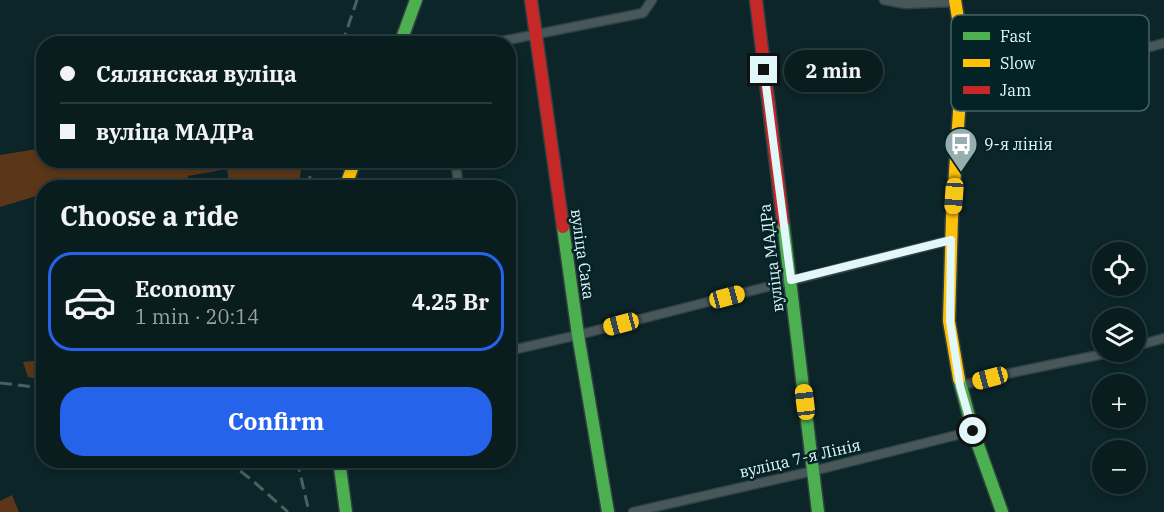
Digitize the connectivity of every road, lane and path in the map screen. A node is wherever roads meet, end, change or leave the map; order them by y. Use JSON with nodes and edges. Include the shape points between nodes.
{"nodes":[{"id":1,"x":416,"y":0,"type":"edge"},
{"id":2,"x":531,"y":0,"type":"edge"},
{"id":3,"x":652,"y":0,"type":"edge"},
{"id":4,"x":756,"y":0,"type":"edge"},
{"id":5,"x":884,"y":0,"type":"edge"},
{"id":6,"x":955,"y":1,"type":"edge"},
{"id":7,"x":537,"y":33,"type":"junction"},
{"id":8,"x":403,"y":36,"type":"edge"},
{"id":9,"x":516,"y":38,"type":"edge"},
{"id":10,"x":1164,"y":42,"type":"edge"},
{"id":11,"x":1149,"y":46,"type":"edge"},
{"id":12,"x":959,"y":111,"type":"edge"},
{"id":13,"x":951,"y":240,"type":"junction"},
{"id":14,"x":791,"y":280,"type":"junction"},
{"id":15,"x":578,"y":335,"type":"junction"},
{"id":16,"x":1164,"y":338,"type":"edge"},
{"id":17,"x":1146,"y":343,"type":"edge"},
{"id":18,"x":516,"y":349,"type":"edge"},
{"id":19,"x":1092,"y":356,"type":"edge"},
{"id":20,"x":960,"y":386,"type":"junction"},
{"id":21,"x":973,"y":431,"type":"junction"},
{"id":22,"x":340,"y":468,"type":"edge"},
{"id":23,"x":813,"y":471,"type":"junction"},
{"id":24,"x":346,"y":512,"type":"edge"},
{"id":25,"x":608,"y":512,"type":"edge"},
{"id":26,"x":633,"y":512,"type":"edge"},
{"id":27,"x":818,"y":512,"type":"edge"},
{"id":28,"x":1002,"y":512,"type":"edge"}],
"edges":[{"from":1,"to":8,"type":"street"},
{"from":2,"to":7,"type":"street","name":"вуліца Сака"},
{"from":3,"to":7,"type":"street","via":[[643,13]]},
{"from":4,"to":14,"type":"street","name":"вуліца МАДРа"},
{"from":5,"to":6,"type":"street","via":[[905,4]]},
{"from":7,"to":9,"type":"street"},
{"from":7,"to":15,"type":"street","name":"вуліца Сака"},
{"from":10,"to":11,"type":"street"},
{"from":12,"to":13,"type":"street"},
{"from":13,"to":14,"type":"street"},
{"from":13,"to":20,"type":"street","via":[[950,321]]},
{"from":14,"to":15,"type":"street"},
{"from":14,"to":23,"type":"street","name":"вуліца МАДРа"},
{"from":15,"to":18,"type":"street"},
{"from":15,"to":25,"type":"street","name":"вуліца Сака"},
{"from":16,"to":17,"type":"street"},
{"from":19,"to":20,"type":"street"},
{"from":20,"to":21,"type":"street"},
{"from":21,"to":23,"type":"street","name":"вуліца 7-я Лінія"},
{"from":21,"to":28,"type":"street"},
{"from":22,"to":24,"type":"street"},
{"from":23,"to":26,"type":"street","name":"вуліца 7-я Лінія"},
{"from":23,"to":27,"type":"street","name":"вуліца МАДРа"}]}
